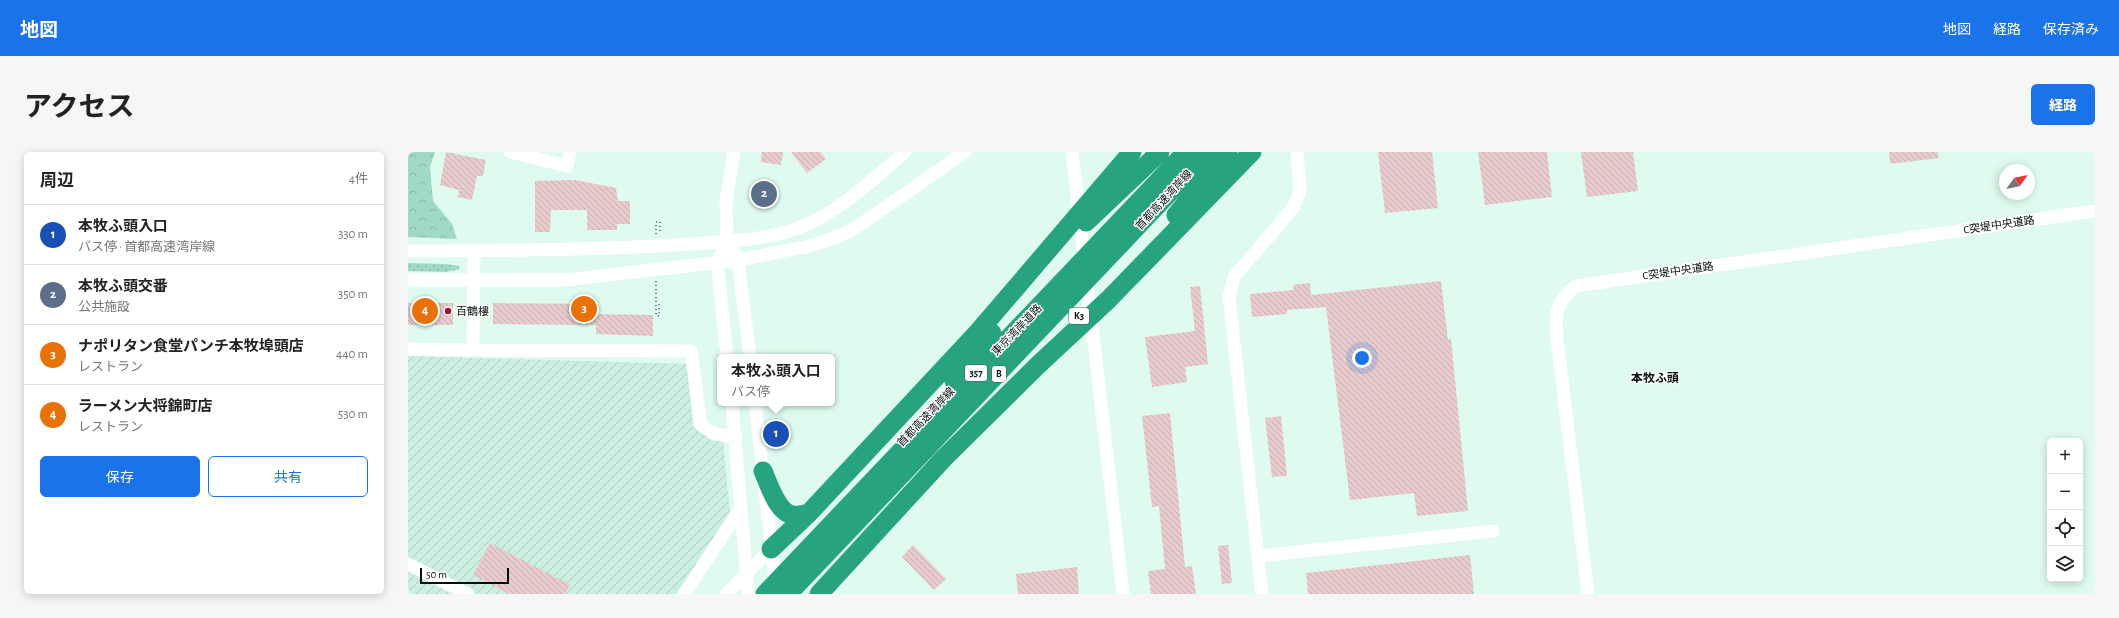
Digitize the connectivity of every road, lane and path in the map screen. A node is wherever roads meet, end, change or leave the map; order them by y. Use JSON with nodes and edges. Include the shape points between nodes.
{"nodes":[{"id":1,"x":510,"y":152,"type":"edge"},
{"id":2,"x":570,"y":152,"type":"edge"},
{"id":3,"x":734,"y":152,"type":"edge"},
{"id":4,"x":905,"y":152,"type":"edge"},
{"id":5,"x":965,"y":152,"type":"edge"},
{"id":6,"x":1072,"y":152,"type":"edge"},
{"id":7,"x":1132,"y":152,"type":"edge"},
{"id":8,"x":1146,"y":152,"type":"edge"},
{"id":9,"x":1160,"y":152,"type":"edge"},
{"id":10,"x":1177,"y":152,"type":"edge"},
{"id":11,"x":1186,"y":152,"type":"edge"},
{"id":12,"x":1200,"y":152,"type":"edge"},
{"id":13,"x":1208,"y":152,"type":"edge"},
{"id":14,"x":1228,"y":152,"type":"edge"},
{"id":15,"x":1236,"y":152,"type":"edge"},
{"id":16,"x":1252,"y":152,"type":"edge"},
{"id":17,"x":1297,"y":152,"type":"edge"},
{"id":18,"x":2095,"y":211,"type":"edge"},
{"id":19,"x":656,"y":234,"type":"dead end"},
{"id":20,"x":660,"y":234,"type":"dead end"},
{"id":21,"x":727,"y":242,"type":"junction"},
{"id":22,"x":408,"y":251,"type":"edge"},
{"id":23,"x":474,"y":251,"type":"junction"},
{"id":24,"x":738,"y":260,"type":"junction"},
{"id":25,"x":717,"y":262,"type":"junction"},
{"id":26,"x":408,"y":280,"type":"edge"},
{"id":27,"x":474,"y":280,"type":"junction"},
{"id":28,"x":1018,"y":286,"type":"junction"},
{"id":29,"x":1109,"y":299,"type":"junction"},
{"id":30,"x":656,"y":303,"type":"dead end"},
{"id":31,"x":659,"y":303,"type":"dead end"},
{"id":32,"x":408,"y":349,"type":"edge"},
{"id":33,"x":473,"y":350,"type":"junction"},
{"id":34,"x":727,"y":354,"type":"edge"},
{"id":35,"x":750,"y":354,"type":"edge"},
{"id":36,"x":732,"y":406,"type":"edge"},
{"id":37,"x":755,"y":406,"type":"edge"},
{"id":38,"x":915,"y":429,"type":"junction"},
{"id":39,"x":736,"y":437,"type":"junction"},
{"id":40,"x":910,"y":467,"type":"junction"},
{"id":41,"x":763,"y":471,"type":"junction"},
{"id":42,"x":740,"y":509,"type":"junction"},
{"id":43,"x":809,"y":513,"type":"junction"},
{"id":44,"x":1492,"y":531,"type":"dead end"},
{"id":45,"x":771,"y":549,"type":"junction"},
{"id":46,"x":1258,"y":556,"type":"junction"},
{"id":47,"x":408,"y":564,"type":"edge"},
{"id":48,"x":746,"y":574,"type":"junction"},
{"id":49,"x":468,"y":594,"type":"edge"},
{"id":50,"x":684,"y":594,"type":"edge"},
{"id":51,"x":726,"y":594,"type":"edge"},
{"id":52,"x":748,"y":594,"type":"edge"},
{"id":53,"x":756,"y":594,"type":"edge"},
{"id":54,"x":765,"y":594,"type":"edge"},
{"id":55,"x":778,"y":594,"type":"edge"},
{"id":56,"x":788,"y":594,"type":"edge"},
{"id":57,"x":819,"y":594,"type":"edge"},
{"id":58,"x":1123,"y":594,"type":"edge"},
{"id":59,"x":1262,"y":594,"type":"edge"},
{"id":60,"x":1588,"y":594,"type":"edge"}],
"edges":[{"from":1,"to":2,"type":"street","via":[[567,166]]},
{"from":3,"to":21,"type":"street","via":[[726,201]]},
{"from":4,"to":21,"type":"street","via":[[844,203],[822,217],[785,232]]},
{"from":5,"to":24,"type":"street","via":[[875,215],[843,234],[806,247]]},
{"from":6,"to":58,"type":"street"},
{"from":7,"to":28,"type":"highway"},
{"from":8,"to":38,"type":"highway","via":[[1061,247]]},
{"from":9,"to":28,"type":"highway"},
{"from":10,"to":38,"type":"highway","name":"首都高速湾岸線","number":"B"},
{"from":11,"to":54,"type":"highway","name":"東京湾岸道路","number":"357"},
{"from":12,"to":55,"type":"highway","name":"東京湾岸道路","number":"357"},
{"from":13,"to":40,"type":"highway","name":"首都高速湾岸線","number":"B"},
{"from":14,"to":29,"type":"highway"},
{"from":15,"to":40,"type":"highway","number":"K3","via":[[1083,312]]},
{"from":16,"to":29,"type":"highway"},
{"from":17,"to":46,"type":"street","via":[[1300,191],[1293,208],[1234,277],[1229,297]]},
{"from":18,"to":60,"type":"street","name":"C突堤中央道路","via":[[1576,286],[1562,298],[1556,314],[1556,339]]},
{"from":19,"to":20,"type":"path","via":[[656,222],[660,222]]},
{"from":21,"to":23,"type":"street","via":[[594,250]]},
{"from":21,"to":24,"type":"street"},
{"from":21,"to":25,"type":"street"},
{"from":22,"to":23,"type":"street"},
{"from":23,"to":27,"type":"street"},
{"from":24,"to":25,"type":"street"},
{"from":24,"to":35,"type":"street"},
{"from":25,"to":27,"type":"street","via":[[565,280]]},
{"from":25,"to":34,"type":"street"},
{"from":26,"to":27,"type":"street"},
{"from":27,"to":33,"type":"street"},
{"from":28,"to":43,"type":"highway"},
{"from":29,"to":57,"type":"highway","via":[[944,458]]},
{"from":30,"to":31,"type":"path","via":[[656,316],[659,316]]},
{"from":32,"to":33,"type":"street"},
{"from":33,"to":39,"type":"street","via":[[691,351],[701,425],[714,434]]},
{"from":36,"to":39,"type":"street"},
{"from":37,"to":41,"type":"street"},
{"from":38,"to":53,"type":"highway","name":"首都高速湾岸線","number":"B"},
{"from":39,"to":42,"type":"street"},
{"from":40,"to":56,"type":"highway","name":"首都高速湾岸線","number":"B"},
{"from":41,"to":43,"type":"highway","via":[[786,513],[794,516]]},
{"from":41,"to":45,"type":"street"},
{"from":42,"to":48,"type":"street"},
{"from":42,"to":50,"type":"street"},
{"from":43,"to":45,"type":"highway"},
{"from":44,"to":46,"type":"street"},
{"from":45,"to":48,"type":"street"},
{"from":45,"to":55,"type":"street"},
{"from":46,"to":59,"type":"street"},
{"from":47,"to":49,"type":"street"},
{"from":48,"to":51,"type":"street"},
{"from":48,"to":52,"type":"street"}]}
